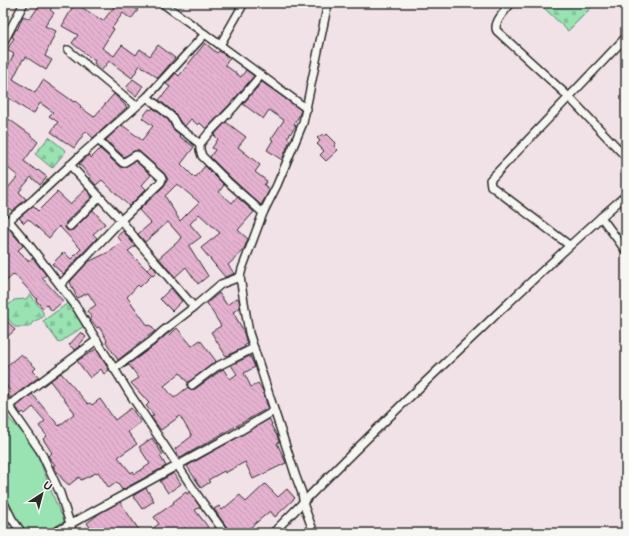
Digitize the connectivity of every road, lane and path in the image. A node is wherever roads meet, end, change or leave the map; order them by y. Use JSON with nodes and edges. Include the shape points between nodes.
{"nodes":[{"id":1,"x":24,"y":3,"type":"edge"},
{"id":2,"x":162,"y":3,"type":"edge"},
{"id":3,"x":244,"y":3,"type":"edge"},
{"id":4,"x":328,"y":3,"type":"edge"},
{"id":5,"x":511,"y":3,"type":"edge"},
{"id":6,"x":205,"y":34,"type":"junction"},
{"id":7,"x":626,"y":37,"type":"edge"},
{"id":8,"x":3,"y":43,"type":"edge"},
{"id":9,"x":220,"y":45,"type":"junction"},
{"id":10,"x":68,"y":50,"type":"dead end"},
{"id":11,"x":261,"y":75,"type":"junction"},
{"id":12,"x":147,"y":97,"type":"junction"},
{"id":13,"x":569,"y":97,"type":"junction"},
{"id":14,"x":136,"y":106,"type":"junction"},
{"id":15,"x":307,"y":109,"type":"junction"},
{"id":16,"x":98,"y":140,"type":"junction"},
{"id":17,"x":200,"y":144,"type":"junction"},
{"id":18,"x":626,"y":157,"type":"edge"},
{"id":19,"x":70,"y":166,"type":"junction"},
{"id":20,"x":626,"y":195,"type":"edge"},
{"id":21,"x":99,"y":197,"type":"junction"},
{"id":22,"x":263,"y":213,"type":"junction"},
{"id":23,"x":601,"y":217,"type":"junction"},
{"id":24,"x":121,"y":220,"type":"junction"},
{"id":25,"x":6,"y":223,"type":"edge"},
{"id":26,"x":70,"y":226,"type":"dead end"},
{"id":27,"x":569,"y":245,"type":"junction"},
{"id":28,"x":626,"y":251,"type":"edge"},
{"id":29,"x":240,"y":277,"type":"junction"},
{"id":30,"x":61,"y":284,"type":"junction"},
{"id":31,"x":194,"y":307,"type":"junction"},
{"id":32,"x":97,"y":340,"type":"junction"},
{"id":33,"x":254,"y":348,"type":"junction"},
{"id":34,"x":114,"y":369,"type":"junction"},
{"id":35,"x":192,"y":386,"type":"dead end"},
{"id":36,"x":3,"y":397,"type":"edge"},
{"id":37,"x":6,"y":409,"type":"edge"},
{"id":38,"x":274,"y":411,"type":"junction"},
{"id":39,"x":178,"y":466,"type":"junction"},
{"id":40,"x":3,"y":501,"type":"edge"},
{"id":41,"x":303,"y":503,"type":"junction"},
{"id":42,"x":70,"y":524,"type":"junction"},
{"id":43,"x":22,"y":533,"type":"edge"},
{"id":44,"x":54,"y":533,"type":"edge"},
{"id":45,"x":73,"y":533,"type":"edge"},
{"id":46,"x":225,"y":533,"type":"edge"},
{"id":47,"x":273,"y":533,"type":"edge"},
{"id":48,"x":314,"y":533,"type":"edge"}],
"edges":[{"from":1,"to":8,"type":"street"},
{"from":2,"to":6,"type":"street"},
{"from":3,"to":9,"type":"street"},
{"from":4,"to":15,"type":"street"},
{"from":5,"to":13,"type":"street","via":[[496,24],[496,29]]},
{"from":6,"to":9,"type":"street"},
{"from":6,"to":12,"type":"street"},
{"from":7,"to":13,"type":"street"},
{"from":9,"to":11,"type":"street"},
{"from":10,"to":14,"type":"street"},
{"from":11,"to":15,"type":"street"},
{"from":11,"to":17,"type":"street"},
{"from":12,"to":14,"type":"street"},
{"from":12,"to":17,"type":"street"},
{"from":13,"to":18,"type":"street"},
{"from":13,"to":27,"type":"street","via":[[490,180],[491,186]]},
{"from":14,"to":16,"type":"street"},
{"from":15,"to":22,"type":"street"},
{"from":16,"to":19,"type":"street"},
{"from":16,"to":24,"type":"street","via":[[123,163],[138,156],[162,180]]},
{"from":17,"to":22,"type":"street","via":[[202,156]]},
{"from":19,"to":21,"type":"street"},
{"from":19,"to":25,"type":"street"},
{"from":20,"to":23,"type":"street"},
{"from":21,"to":24,"type":"street"},
{"from":21,"to":26,"type":"street"},
{"from":22,"to":29,"type":"street"},
{"from":23,"to":27,"type":"street"},
{"from":23,"to":28,"type":"street"},
{"from":24,"to":30,"type":"street"},
{"from":24,"to":31,"type":"street"},
{"from":25,"to":30,"type":"street","via":[[30,246]]},
{"from":27,"to":41,"type":"street","via":[[339,465]]},
{"from":29,"to":31,"type":"street","via":[[221,284]]},
{"from":29,"to":33,"type":"street","via":[[249,333]]},
{"from":30,"to":32,"type":"street"},
{"from":31,"to":34,"type":"street"},
{"from":32,"to":34,"type":"street"},
{"from":32,"to":37,"type":"street"},
{"from":33,"to":35,"type":"street","via":[[216,367]]},
{"from":33,"to":38,"type":"street"},
{"from":34,"to":39,"type":"street"},
{"from":36,"to":37,"type":"street"},
{"from":37,"to":42,"type":"street","via":[[41,452]]},
{"from":38,"to":39,"type":"street"},
{"from":38,"to":41,"type":"street","via":[[301,490]]},
{"from":39,"to":42,"type":"street"},
{"from":39,"to":46,"type":"street"},
{"from":40,"to":43,"type":"street"},
{"from":41,"to":47,"type":"street"},
{"from":41,"to":48,"type":"street"},
{"from":42,"to":44,"type":"street"},
{"from":42,"to":45,"type":"street"}]}
